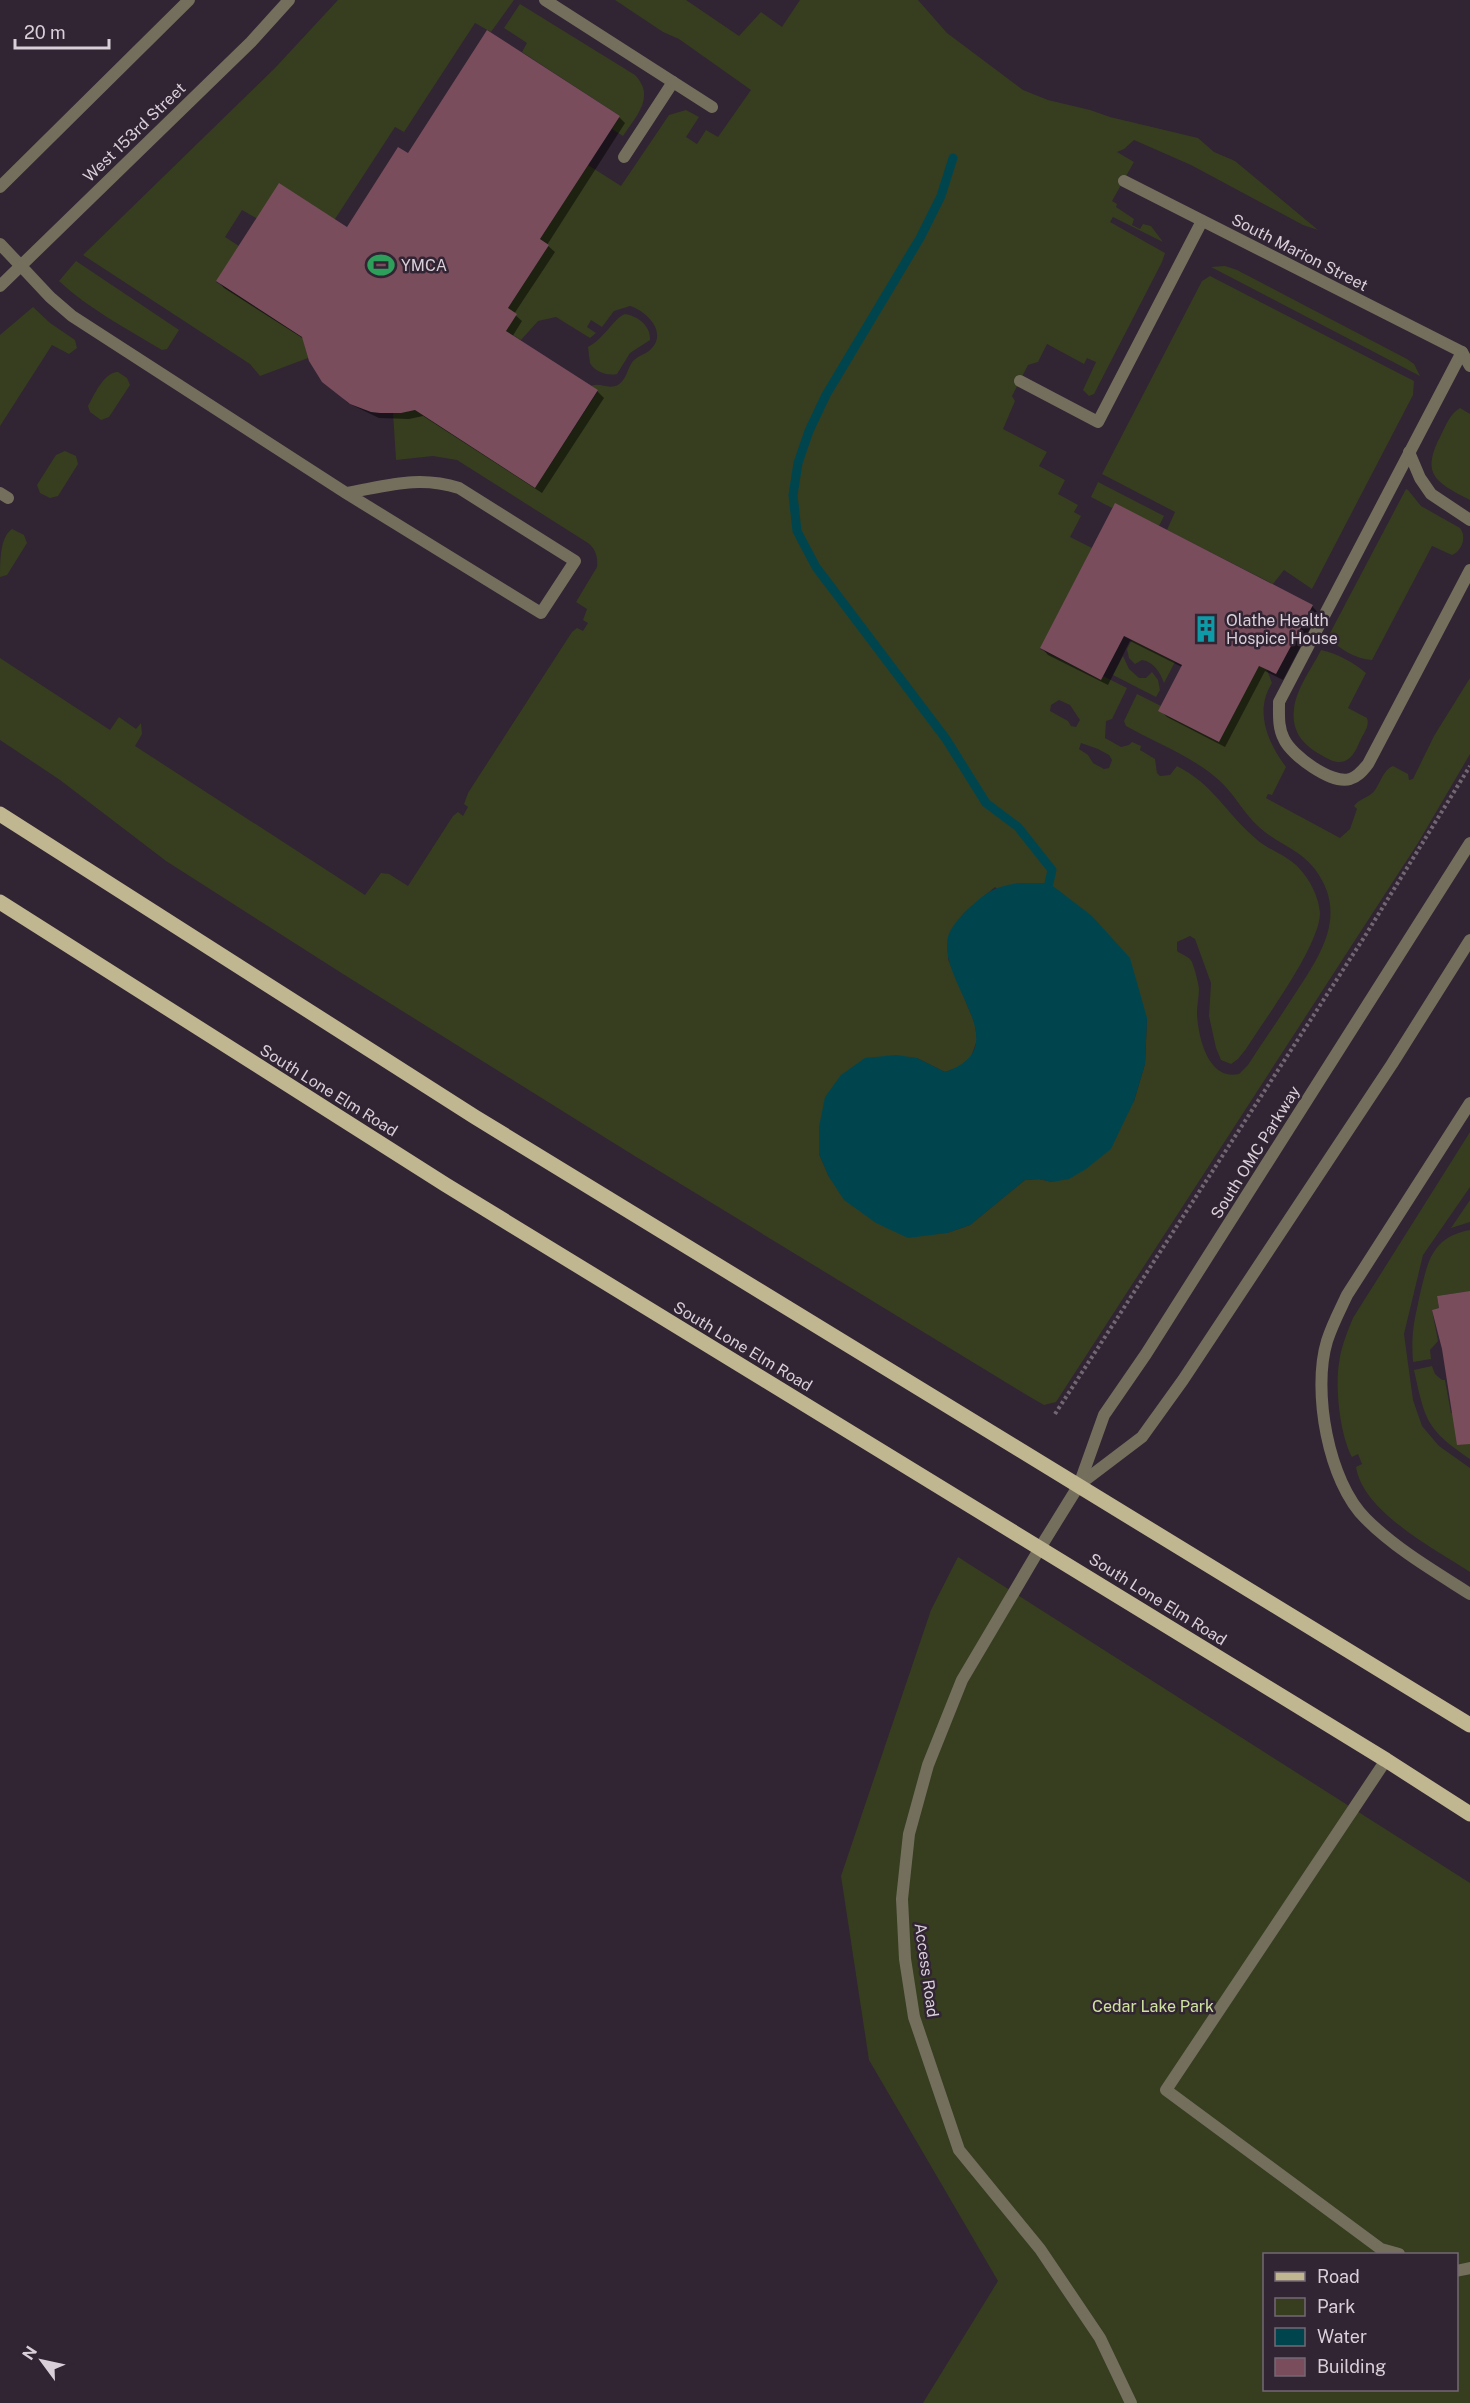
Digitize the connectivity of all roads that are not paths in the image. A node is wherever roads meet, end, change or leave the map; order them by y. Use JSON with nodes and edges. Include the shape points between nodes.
{"nodes":[{"id":1,"x":189,"y":0,"type":"edge"},
{"id":2,"x":289,"y":0,"type":"edge"},
{"id":3,"x":545,"y":0,"type":"edge"},
{"id":4,"x":674,"y":82,"type":"junction"},
{"id":5,"x":712,"y":107,"type":"dead end"},
{"id":6,"x":624,"y":158,"type":"dead end"},
{"id":7,"x":1124,"y":181,"type":"dead end"},
{"id":8,"x":0,"y":187,"type":"edge"},
{"id":9,"x":1202,"y":221,"type":"junction"},
{"id":10,"x":0,"y":244,"type":"edge"},
{"id":11,"x":20,"y":265,"type":"junction"},
{"id":12,"x":0,"y":286,"type":"edge"},
{"id":13,"x":1466,"y":351,"type":"edge"},
{"id":14,"x":1470,"y":366,"type":"edge"},
{"id":15,"x":1020,"y":381,"type":"dead end"},
{"id":16,"x":1409,"y":452,"type":"junction"},
{"id":17,"x":346,"y":493,"type":"junction"},
{"id":18,"x":1470,"y":520,"type":"edge"},
{"id":19,"x":1470,"y":570,"type":"edge"},
{"id":20,"x":0,"y":814,"type":"edge"},
{"id":21,"x":1470,"y":843,"type":"edge"},
{"id":22,"x":0,"y":902,"type":"edge"},
{"id":23,"x":1470,"y":940,"type":"edge"},
{"id":24,"x":1470,"y":1103,"type":"edge"},
{"id":25,"x":1079,"y":1485,"type":"junction"},
{"id":26,"x":1040,"y":1548,"type":"junction"},
{"id":27,"x":1470,"y":1594,"type":"edge"},
{"id":28,"x":1470,"y":1725,"type":"edge"},
{"id":29,"x":1386,"y":1760,"type":"junction"},
{"id":30,"x":1470,"y":1814,"type":"edge"},
{"id":31,"x":1395,"y":2253,"type":"edge"},
{"id":32,"x":1131,"y":2403,"type":"edge"}],
"edges":[{"from":1,"to":8,"type":"street"},
{"from":2,"to":11,"type":"street","name":"West 153rd Street","via":[[251,42]]},
{"from":3,"to":4,"type":"street"},
{"from":4,"to":5,"type":"street"},
{"from":4,"to":6,"type":"street"},
{"from":7,"to":9,"type":"street","name":"South Marion Street"},
{"from":9,"to":13,"type":"street","name":"South Marion Street"},
{"from":9,"to":15,"type":"street","via":[[1098,422]]},
{"from":10,"to":11,"type":"street"},
{"from":11,"to":12,"type":"street","name":"West 153rd Street"},
{"from":11,"to":17,"type":"street","via":[[72,316]]},
{"from":13,"to":14,"type":"street"},
{"from":13,"to":16,"type":"street"},
{"from":16,"to":18,"type":"street","via":[[1431,494]]},
{"from":16,"to":19,"type":"street","via":[[1279,702],[1282,737],[1291,751],[1304,762],[1343,780],[1360,773]]},
{"from":17,"to":17,"type":"street","via":[[541,613],[575,561],[459,488],[440,482],[414,481]]},
{"from":20,"to":25,"type":"main road","via":[[475,1117]]},
{"from":21,"to":25,"type":"street","name":"South OMC Parkway","via":[[1104,1414]]},
{"from":22,"to":26,"type":"main road","name":"South Lone Elm Road","via":[[446,1185]]},
{"from":23,"to":25,"type":"street","name":"South OMC Parkway","via":[[1183,1380],[1142,1437]]},
{"from":24,"to":27,"type":"street","via":[[1347,1295],[1326,1343],[1323,1370],[1330,1453],[1350,1498],[1364,1518],[1386,1536]]},
{"from":25,"to":26,"type":"street","name":"South OMC Parkway"},
{"from":25,"to":28,"type":"main road"},
{"from":26,"to":29,"type":"main road","name":"South Lone Elm Road"},
{"from":26,"to":32,"type":"street","name":"Access Road","via":[[962,1680],[928,1765],[909,1834],[902,1899],[905,1959],[914,2017],[959,2150],[1040,2249],[1100,2338]]},
{"from":29,"to":30,"type":"main road","name":"South Lone Elm Road"},
{"from":29,"to":31,"type":"street","via":[[1166,2090],[1381,2249]]}]}
